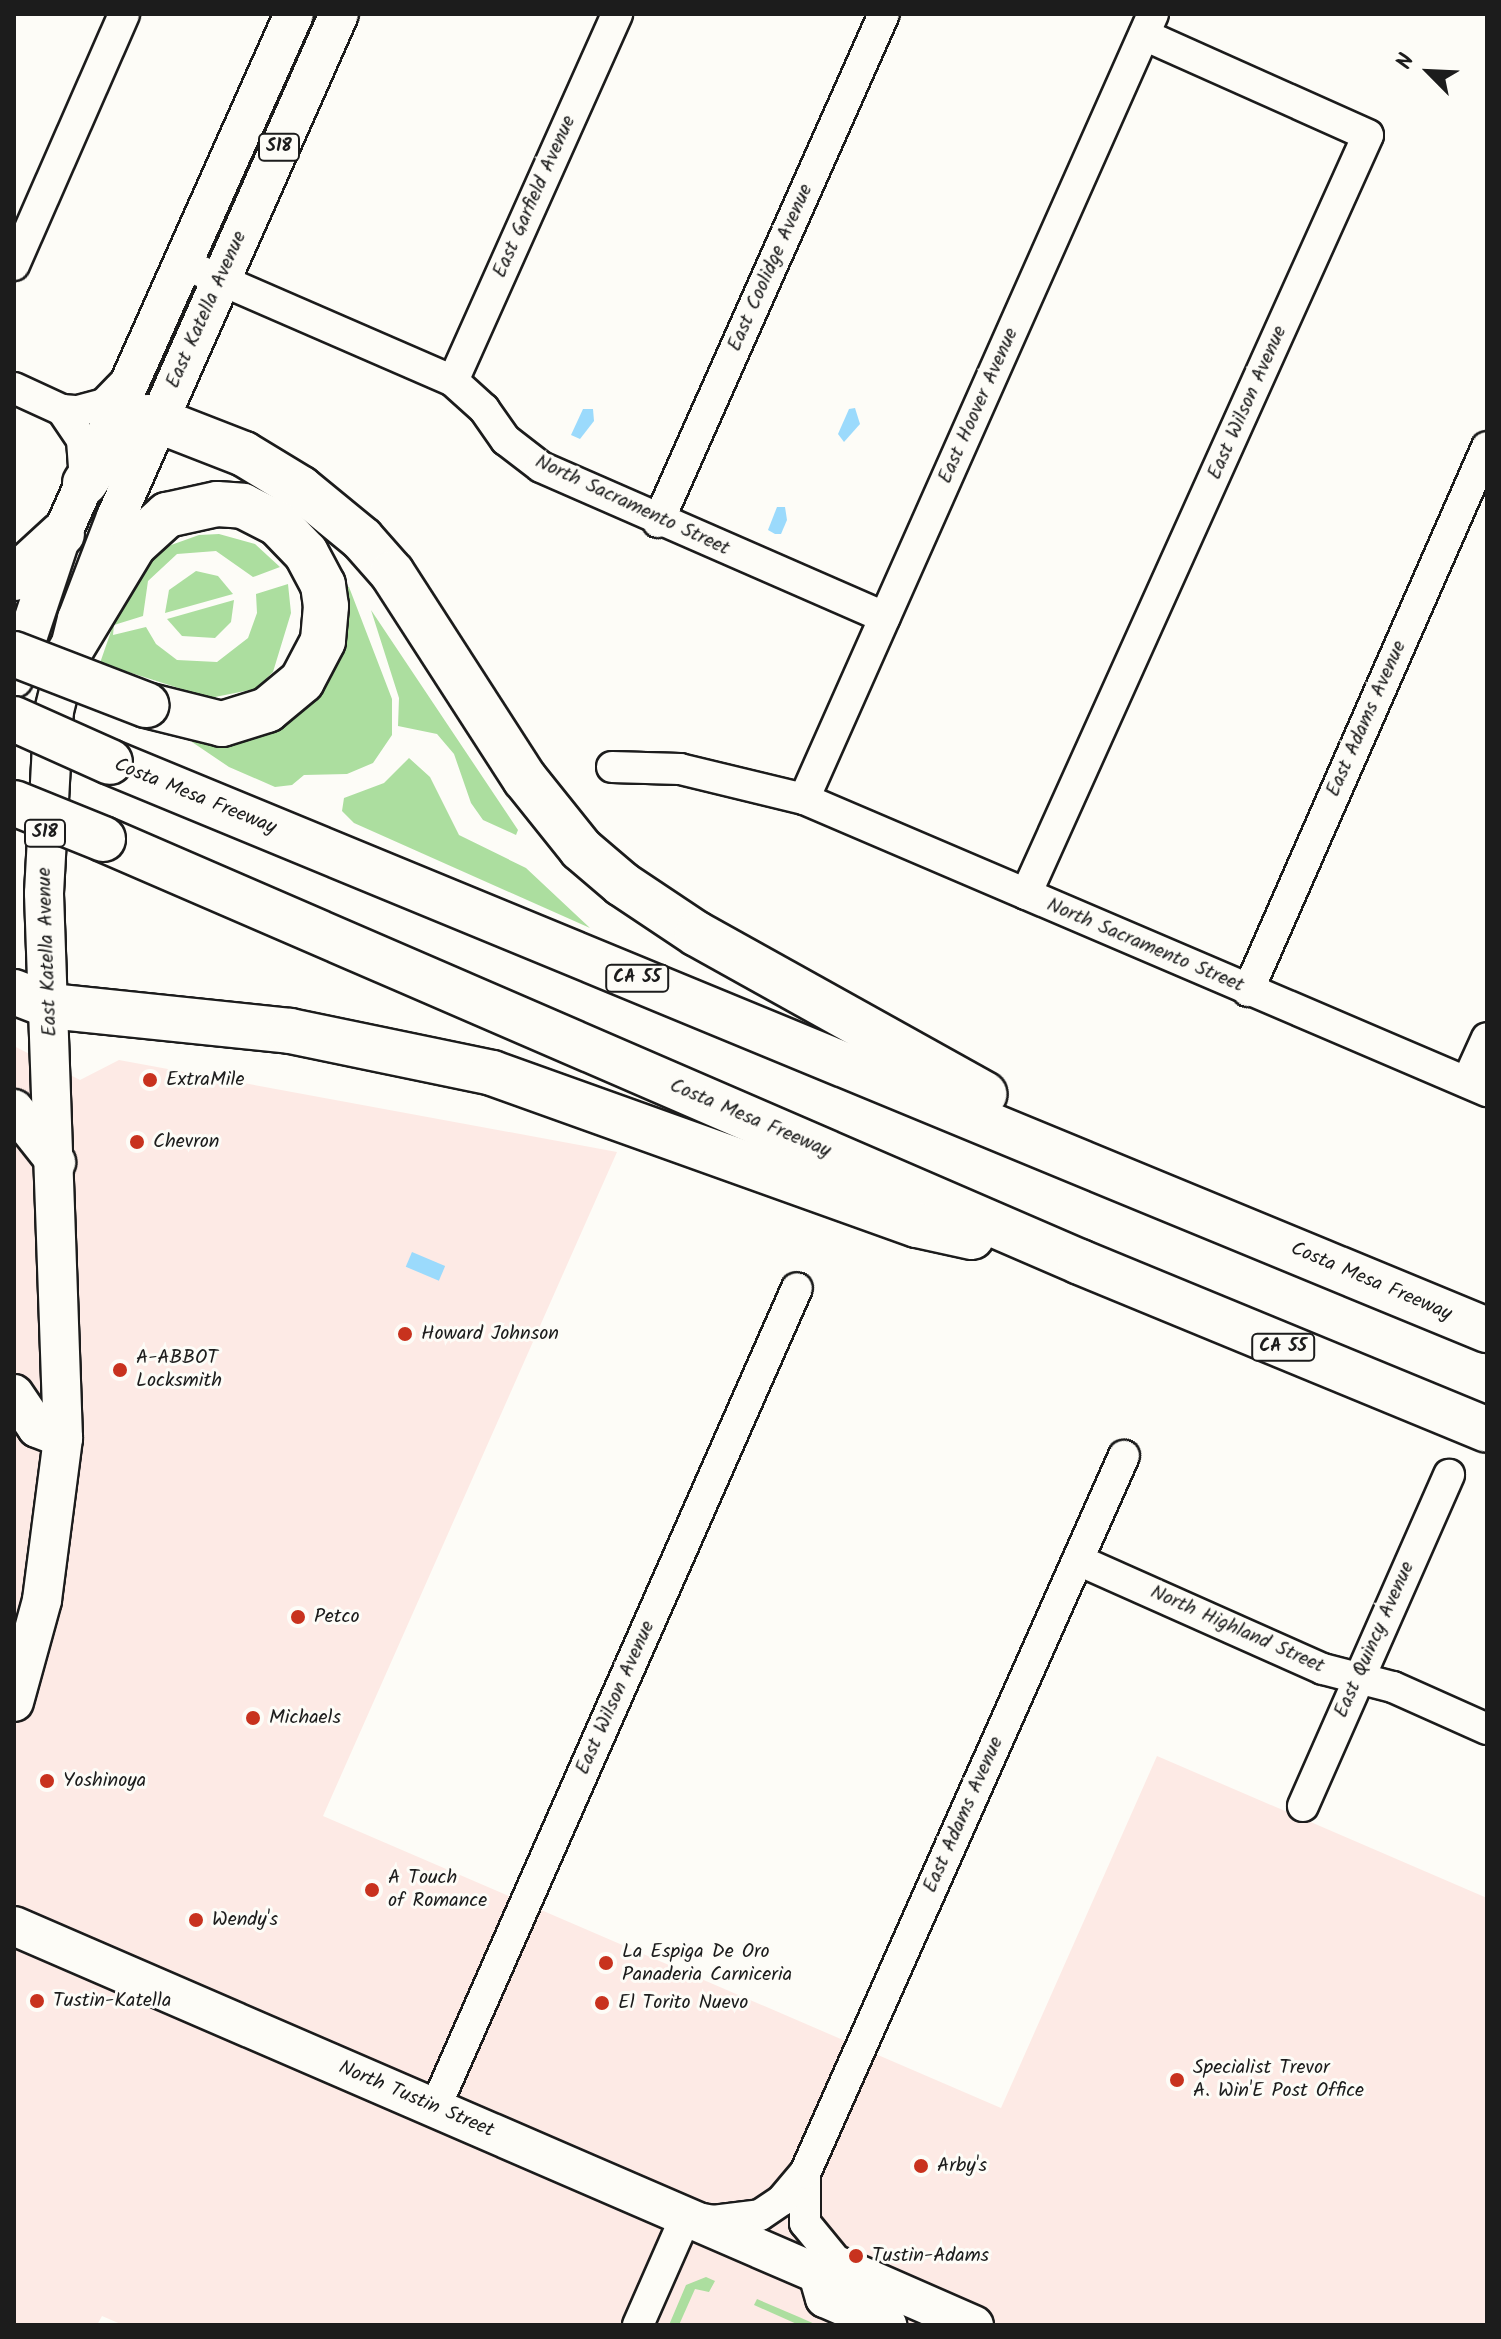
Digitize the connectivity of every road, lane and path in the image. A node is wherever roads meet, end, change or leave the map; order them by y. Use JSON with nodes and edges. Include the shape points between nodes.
{"nodes":[{"id":1,"x":124,"y":14,"type":"edge"},
{"id":2,"x":294,"y":14,"type":"edge"},
{"id":3,"x":339,"y":14,"type":"edge"},
{"id":4,"x":617,"y":14,"type":"edge"},
{"id":5,"x":884,"y":14,"type":"edge"},
{"id":6,"x":1148,"y":24,"type":"edge"},
{"id":7,"x":184,"y":264,"type":"junction"},
{"id":8,"x":14,"y":265,"type":"edge"},
{"id":9,"x":220,"y":280,"type":"junction"},
{"id":10,"x":136,"y":371,"type":"junction"},
{"id":11,"x":453,"y":381,"type":"junction"},
{"id":12,"x":14,"y":388,"type":"edge"},
{"id":13,"x":62,"y":410,"type":"junction"},
{"id":14,"x":158,"y":420,"type":"junction"},
{"id":15,"x":1487,"y":447,"type":"edge"},
{"id":16,"x":85,"y":483,"type":"junction"},
{"id":17,"x":658,"y":522,"type":"junction"},
{"id":18,"x":62,"y":534,"type":"junction"},
{"id":19,"x":14,"y":578,"type":"edge"},
{"id":20,"x":885,"y":617,"type":"junction"},
{"id":21,"x":14,"y":654,"type":"edge"},
{"id":22,"x":64,"y":661,"type":"junction"},
{"id":23,"x":14,"y":678,"type":"edge"},
{"id":24,"x":14,"y":719,"type":"edge"},
{"id":25,"x":612,"y":767,"type":"dead end"},
{"id":26,"x":804,"y":799,"type":"junction"},
{"id":27,"x":14,"y":803,"type":"edge"},
{"id":28,"x":1026,"y":894,"type":"junction"},
{"id":29,"x":1248,"y":991,"type":"junction"},
{"id":30,"x":32,"y":999,"type":"edge"},
{"id":31,"x":1487,"y":1038,"type":"edge"},
{"id":32,"x":1477,"y":1087,"type":"edge"},
{"id":33,"x":14,"y":1109,"type":"edge"},
{"id":34,"x":56,"y":1162,"type":"junction"},
{"id":35,"x":1164,"y":1194,"type":"junction"},
{"id":36,"x":1080,"y":1262,"type":"junction"},
{"id":37,"x":797,"y":1288,"type":"dead end"},
{"id":38,"x":1487,"y":1330,"type":"edge"},
{"id":39,"x":14,"y":1394,"type":"edge"},
{"id":40,"x":1487,"y":1430,"type":"edge"},
{"id":41,"x":63,"y":1438,"type":"junction"},
{"id":42,"x":1124,"y":1456,"type":"dead end"},
{"id":43,"x":1449,"y":1475,"type":"dead end"},
{"id":44,"x":1078,"y":1560,"type":"junction"},
{"id":45,"x":1357,"y":1677,"type":"junction"},
{"id":46,"x":14,"y":1702,"type":"edge"},
{"id":47,"x":1487,"y":1729,"type":"edge"},
{"id":48,"x":1303,"y":1806,"type":"dead end"},
{"id":49,"x":14,"y":1926,"type":"edge"},
{"id":50,"x":435,"y":2108,"type":"junction"},
{"id":51,"x":805,"y":2173,"type":"junction"},
{"id":52,"x":686,"y":2216,"type":"junction"},
{"id":53,"x":830,"y":2270,"type":"junction"},
{"id":54,"x":638,"y":2325,"type":"edge"},
{"id":55,"x":887,"y":2325,"type":"edge"},
{"id":56,"x":974,"y":2325,"type":"edge"}],
"edges":[{"from":1,"to":8,"type":"street"},
{"from":2,"to":7,"type":"main road","name":"East Katella Avenue","number":"S18"},
{"from":3,"to":9,"type":"main road","name":"East Katella Avenue","number":"S18"},
{"from":4,"to":11,"type":"street","name":"East Garfield Avenue"},
{"from":5,"to":17,"type":"street","name":"East Coolidge Avenue"},
{"from":6,"to":20,"type":"street","name":"East Hoover Avenue"},
{"from":6,"to":28,"type":"street","name":"East Wilson Avenue","via":[[1368,135]]},
{"from":7,"to":9,"type":"street","name":"North Sacramento Street"},
{"from":7,"to":10,"type":"main road","name":"East Katella Avenue","number":"S18"},
{"from":9,"to":11,"type":"street","name":"North Sacramento Street"},
{"from":9,"to":14,"type":"main road","name":"East Katella Avenue","number":"S18"},
{"from":10,"to":13,"type":"street","via":[[104,404]]},
{"from":10,"to":16,"type":"main road","name":"East Katella Avenue","number":"S18"},
{"from":11,"to":17,"type":"street","name":"North Sacramento Street","via":[[484,409],[506,440],[541,467]]},
{"from":12,"to":13,"type":"street"},
{"from":13,"to":16,"type":"street","via":[[82,440]]},
{"from":14,"to":16,"type":"highway","via":[[138,418],[127,424]]},
{"from":14,"to":22,"type":"main road","name":"East Katella Avenue","number":"S18","via":[[95,568]]},
{"from":14,"to":35,"type":"highway","via":[[268,467],[362,539],[426,620],[547,810],[622,884],[786,985]]},
{"from":15,"to":29,"type":"street","name":"East Adams Avenue"},
{"from":16,"to":18,"type":"main road","name":"East Katella Avenue","number":"S18"},
{"from":17,"to":20,"type":"street","name":"North Sacramento Street"},
{"from":18,"to":19,"type":"highway"},
{"from":18,"to":23,"type":"main road","name":"East Katella Avenue","number":"S18"},
{"from":20,"to":26,"type":"street","name":"East Hoover Avenue"},
{"from":21,"to":22,"type":"highway","bridge":true,"via":[[146,705],[222,724],[267,710],[302,681],[323,641],[323,585],[306,553],[278,524],[243,506],[217,504],[167,515],[134,545]]},
{"from":22,"to":30,"type":"main road","name":"East Katella Avenue","number":"S18","via":[[46,791]]},
{"from":24,"to":35,"type":"highway","name":"Costa Mesa Freeway","number":"CA 55","bridge":true},
{"from":25,"to":26,"type":"street","name":"North Sacramento Street","via":[[680,769]]},
{"from":26,"to":28,"type":"street","name":"North Sacramento Street"},
{"from":27,"to":36,"type":"highway","name":"Costa Mesa Freeway","number":"CA 55","bridge":true},
{"from":28,"to":29,"type":"street","name":"North Sacramento Street"},
{"from":29,"to":32,"type":"street","name":"North Sacramento Street"},
{"from":30,"to":34,"type":"main road","name":"East Katella Avenue"},
{"from":30,"to":36,"type":"highway","via":[[290,1031],[477,1070],[611,1111],[917,1225]]},
{"from":31,"to":32,"type":"street"},
{"from":33,"to":34,"type":"main road"},
{"from":34,"to":41,"type":"main road","name":"East Katella Avenue"},
{"from":35,"to":38,"type":"highway","name":"Costa Mesa Freeway","number":"CA 55"},
{"from":36,"to":40,"type":"highway","name":"Costa Mesa Freeway","number":"CA 55"},
{"from":37,"to":50,"type":"street","name":"East Wilson Avenue"},
{"from":39,"to":41,"type":"main road","via":[[37,1428]]},
{"from":41,"to":46,"type":"main road","name":"East Katella Avenue","via":[[42,1600]]},
{"from":42,"to":44,"type":"street","name":"East Adams Avenue"},
{"from":43,"to":45,"type":"street","name":"East Quincy Avenue"},
{"from":44,"to":45,"type":"street","name":"North Highland Street","via":[[1323,1669]]},
{"from":44,"to":51,"type":"street","name":"East Adams Avenue"},
{"from":45,"to":47,"type":"street","name":"North Highland Street","via":[[1393,1687]]},
{"from":45,"to":48,"type":"street","name":"East Quincy Avenue"},
{"from":49,"to":50,"type":"main road","name":"North Tustin Street"},
{"from":50,"to":52,"type":"main road","name":"North Tustin Street"},
{"from":51,"to":52,"type":"street","name":"East Adams Avenue","via":[[782,2200],[760,2215],[713,2221]]},
{"from":51,"to":53,"type":"street","name":"East Adams Avenue","via":[[805,2223]]},
{"from":52,"to":53,"type":"main road","name":"North Tustin Street"},
{"from":52,"to":54,"type":"street"},
{"from":53,"to":55,"type":"main road","via":[[825,2298]]},
{"from":53,"to":56,"type":"main road","name":"North Tustin Street"}]}
